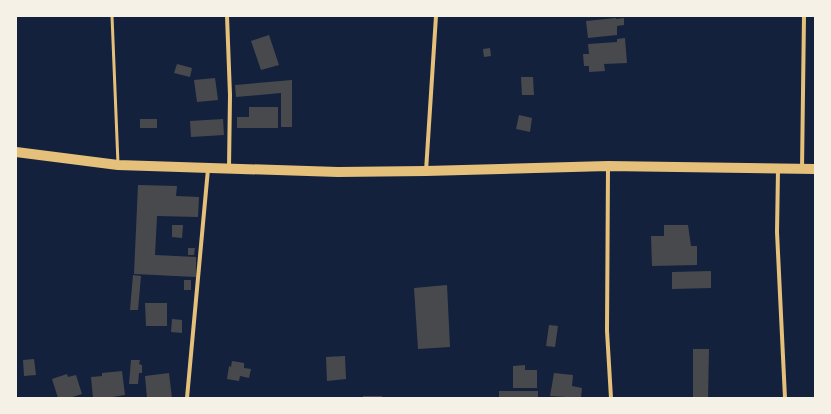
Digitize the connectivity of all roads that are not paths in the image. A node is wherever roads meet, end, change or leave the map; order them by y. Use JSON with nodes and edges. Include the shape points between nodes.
{"nodes":[{"id":1,"x":112,"y":16,"type":"edge"},
{"id":2,"x":226,"y":16,"type":"edge"},
{"id":3,"x":436,"y":16,"type":"edge"},
{"id":4,"x":804,"y":16,"type":"edge"},
{"id":5,"x":16,"y":152,"type":"edge"},
{"id":6,"x":118,"y":165,"type":"junction"},
{"id":7,"x":608,"y":166,"type":"junction"},
{"id":8,"x":208,"y":168,"type":"junction"},
{"id":9,"x":229,"y":168,"type":"junction"},
{"id":10,"x":815,"y":169,"type":"edge"},
{"id":11,"x":778,"y":170,"type":"junction"},
{"id":12,"x":802,"y":170,"type":"junction"},
{"id":13,"x":426,"y":171,"type":"junction"},
{"id":14,"x":188,"y":398,"type":"edge"},
{"id":15,"x":611,"y":398,"type":"edge"},
{"id":16,"x":784,"y":398,"type":"edge"}],
"edges":[{"from":1,"to":6,"type":"lane"},
{"from":2,"to":9,"type":"street","via":[[230,94]]},
{"from":3,"to":13,"type":"street"},
{"from":4,"to":12,"type":"street"},
{"from":5,"to":6,"type":"main road"},
{"from":6,"to":8,"type":"main road"},
{"from":7,"to":11,"type":"main road"},
{"from":7,"to":13,"type":"main road"},
{"from":7,"to":15,"type":"street","via":[[607,331]]},
{"from":8,"to":9,"type":"main road"},
{"from":8,"to":14,"type":"street"},
{"from":9,"to":13,"type":"main road","via":[[338,172]]},
{"from":10,"to":12,"type":"main road"},
{"from":11,"to":12,"type":"main road"},
{"from":11,"to":16,"type":"street","via":[[777,232]]}]}
